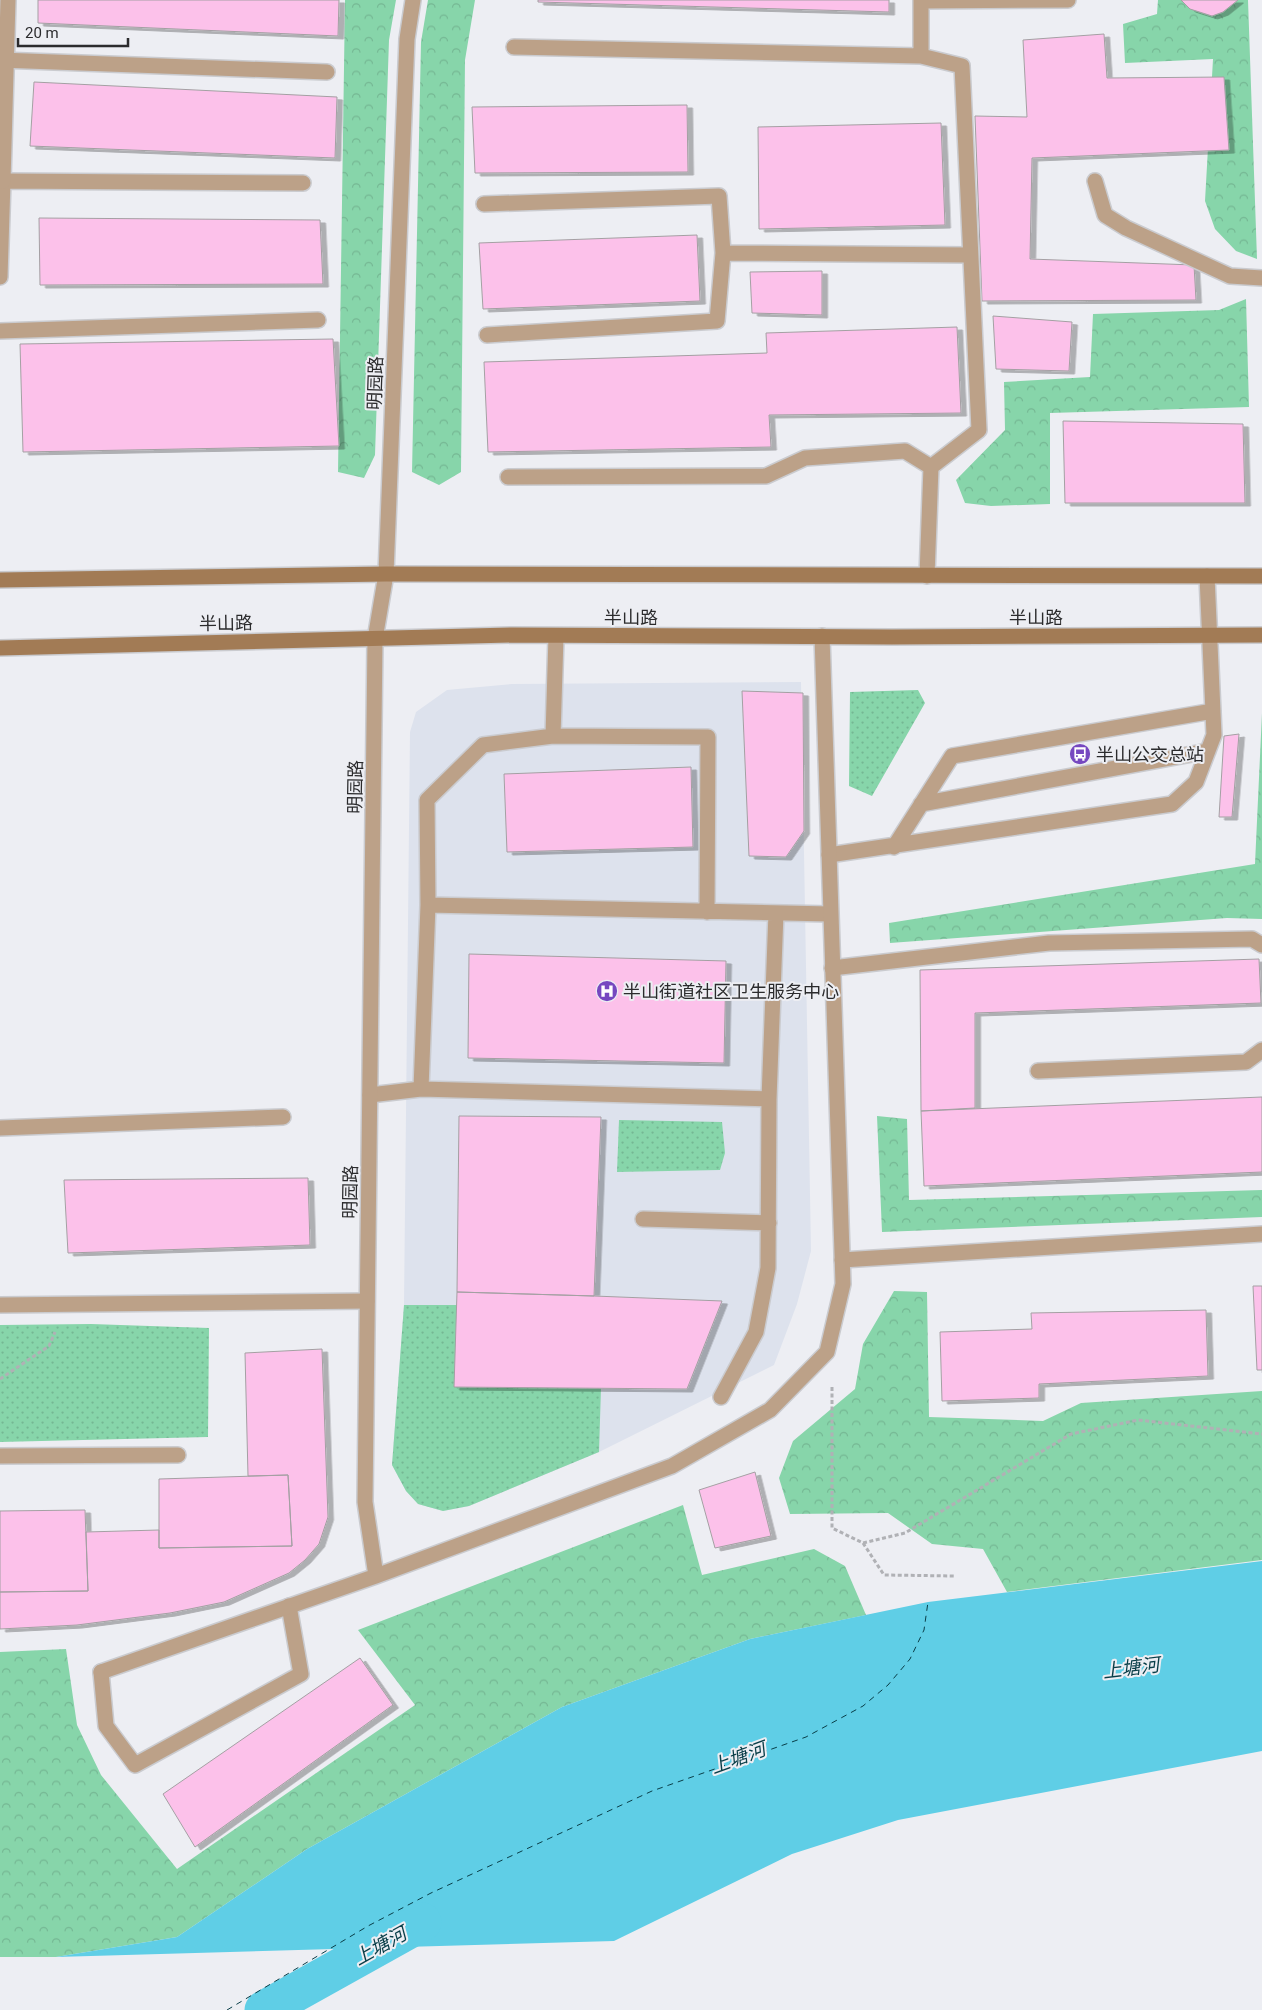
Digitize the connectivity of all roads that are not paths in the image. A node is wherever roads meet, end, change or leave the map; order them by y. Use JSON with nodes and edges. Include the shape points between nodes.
{"nodes":[{"id":1,"x":8,"y":0,"type":"edge"},
{"id":2,"x":413,"y":0,"type":"edge"},
{"id":3,"x":1068,"y":0,"type":"edge"},
{"id":4,"x":921,"y":1,"type":"edge"},
{"id":5,"x":514,"y":47,"type":"dead end"},
{"id":6,"x":921,"y":56,"type":"junction"},
{"id":7,"x":3,"y":61,"type":"edge"},
{"id":8,"x":327,"y":72,"type":"dead end"},
{"id":9,"x":2,"y":181,"type":"junction"},
{"id":10,"x":1095,"y":181,"type":"dead end"},
{"id":11,"x":303,"y":183,"type":"dead end"},
{"id":12,"x":484,"y":204,"type":"dead end"},
{"id":13,"x":1,"y":208,"type":"edge"},
{"id":14,"x":723,"y":253,"type":"junction"},
{"id":15,"x":970,"y":255,"type":"junction"},
{"id":16,"x":0,"y":277,"type":"edge"},
{"id":17,"x":1262,"y":278,"type":"edge"},
{"id":18,"x":318,"y":320,"type":"dead end"},
{"id":19,"x":0,"y":331,"type":"edge"},
{"id":20,"x":487,"y":335,"type":"dead end"},
{"id":21,"x":931,"y":467,"type":"junction"},
{"id":22,"x":508,"y":477,"type":"dead end"},
{"id":23,"x":386,"y":574,"type":"junction"},
{"id":24,"x":927,"y":576,"type":"junction"},
{"id":25,"x":1207,"y":576,"type":"junction"},
{"id":26,"x":1262,"y":576,"type":"edge"},
{"id":27,"x":0,"y":580,"type":"edge"},
{"id":28,"x":1210,"y":635,"type":"junction"},
{"id":29,"x":1262,"y":635,"type":"edge"},
{"id":30,"x":556,"y":636,"type":"junction"},
{"id":31,"x":822,"y":636,"type":"junction"},
{"id":32,"x":375,"y":639,"type":"junction"},
{"id":33,"x":0,"y":648,"type":"edge"},
{"id":34,"x":1213,"y":711,"type":"junction"},
{"id":35,"x":554,"y":736,"type":"junction"},
{"id":36,"x":1208,"y":751,"type":"junction"},
{"id":37,"x":921,"y":804,"type":"junction"},
{"id":38,"x":894,"y":847,"type":"junction"},
{"id":39,"x":829,"y":856,"type":"junction"},
{"id":40,"x":428,"y":905,"type":"junction"},
{"id":41,"x":707,"y":912,"type":"junction"},
{"id":42,"x":776,"y":913,"type":"junction"},
{"id":43,"x":830,"y":914,"type":"junction"},
{"id":44,"x":1262,"y":945,"type":"edge"},
{"id":45,"x":832,"y":968,"type":"junction"},
{"id":46,"x":1262,"y":1050,"type":"edge"},
{"id":47,"x":1038,"y":1071,"type":"dead end"},
{"id":48,"x":422,"y":1089,"type":"junction"},
{"id":49,"x":370,"y":1095,"type":"junction"},
{"id":50,"x":769,"y":1099,"type":"junction"},
{"id":51,"x":283,"y":1117,"type":"dead end"},
{"id":52,"x":0,"y":1128,"type":"edge"},
{"id":53,"x":643,"y":1218,"type":"dead end"},
{"id":54,"x":769,"y":1223,"type":"junction"},
{"id":55,"x":1262,"y":1234,"type":"edge"},
{"id":56,"x":842,"y":1260,"type":"junction"},
{"id":57,"x":367,"y":1301,"type":"junction"},
{"id":58,"x":0,"y":1305,"type":"edge"},
{"id":59,"x":721,"y":1396,"type":"dead end"},
{"id":60,"x":178,"y":1455,"type":"dead end"},
{"id":61,"x":0,"y":1456,"type":"edge"},
{"id":62,"x":376,"y":1576,"type":"junction"},
{"id":63,"x":289,"y":1606,"type":"junction"}],
"edges":[{"from":1,"to":7,"type":"street"},
{"from":2,"to":23,"type":"street","name":"明园路","via":[[407,38]]},
{"from":3,"to":4,"type":"street"},
{"from":4,"to":6,"type":"street"},
{"from":5,"to":6,"type":"street"},
{"from":6,"to":15,"type":"street","via":[[962,66]]},
{"from":7,"to":8,"type":"street"},
{"from":7,"to":9,"type":"street"},
{"from":9,"to":11,"type":"street"},
{"from":9,"to":13,"type":"street"},
{"from":10,"to":17,"type":"street","via":[[1105,215],[1126,228],[1230,276]]},
{"from":12,"to":14,"type":"street","via":[[719,196]]},
{"from":13,"to":16,"type":"street"},
{"from":14,"to":15,"type":"street"},
{"from":14,"to":20,"type":"street","via":[[717,321]]},
{"from":15,"to":21,"type":"street","via":[[979,430]]},
{"from":18,"to":19,"type":"street"},
{"from":21,"to":22,"type":"street","via":[[905,451],[805,458],[766,476]]},
{"from":21,"to":24,"type":"street"},
{"from":23,"to":24,"type":"main road"},
{"from":23,"to":27,"type":"main road"},
{"from":23,"to":32,"type":"street","name":"明园路"},
{"from":24,"to":25,"type":"main road"},
{"from":25,"to":26,"type":"main road"},
{"from":25,"to":28,"type":"street"},
{"from":28,"to":29,"type":"main road","name":"半山路"},
{"from":28,"to":31,"type":"main road","name":"半山路"},
{"from":28,"to":34,"type":"street"},
{"from":30,"to":31,"type":"main road","name":"半山路"},
{"from":30,"to":32,"type":"main road","name":"半山路"},
{"from":30,"to":35,"type":"street"},
{"from":31,"to":39,"type":"street"},
{"from":32,"to":33,"type":"main road","name":"半山路"},
{"from":32,"to":49,"type":"street","name":"明园路"},
{"from":34,"to":36,"type":"street","via":[[1214,735]]},
{"from":34,"to":37,"type":"street","via":[[952,756]]},
{"from":35,"to":40,"type":"street","via":[[484,745],[427,800]]},
{"from":35,"to":41,"type":"street","via":[[708,737]]},
{"from":36,"to":37,"type":"street"},
{"from":36,"to":38,"type":"street","via":[[1196,782],[1172,804]]},
{"from":37,"to":38,"type":"street"},
{"from":38,"to":39,"type":"street"},
{"from":39,"to":43,"type":"street"},
{"from":40,"to":41,"type":"street"},
{"from":40,"to":48,"type":"street"},
{"from":41,"to":42,"type":"street"},
{"from":42,"to":43,"type":"street"},
{"from":42,"to":50,"type":"street"},
{"from":43,"to":45,"type":"street"},
{"from":44,"to":45,"type":"street","via":[[1252,940],[1049,943]]},
{"from":45,"to":56,"type":"street"},
{"from":46,"to":47,"type":"street","via":[[1246,1062]]},
{"from":48,"to":49,"type":"street"},
{"from":48,"to":50,"type":"street"},
{"from":49,"to":57,"type":"street","name":"明园路"},
{"from":50,"to":54,"type":"street"},
{"from":51,"to":52,"type":"street"},
{"from":53,"to":54,"type":"street"},
{"from":54,"to":59,"type":"street","via":[[768,1268],[756,1332]]},
{"from":55,"to":56,"type":"street"},
{"from":56,"to":62,"type":"street","via":[[842,1284],[827,1352],[770,1410],[672,1466]]},
{"from":57,"to":58,"type":"street"},
{"from":57,"to":62,"type":"street","name":"明园路","via":[[365,1502]]},
{"from":60,"to":61,"type":"street"},
{"from":62,"to":63,"type":"street"},
{"from":63,"to":63,"type":"street","via":[[101,1672],[106,1726],[135,1764],[301,1674]]}]}
